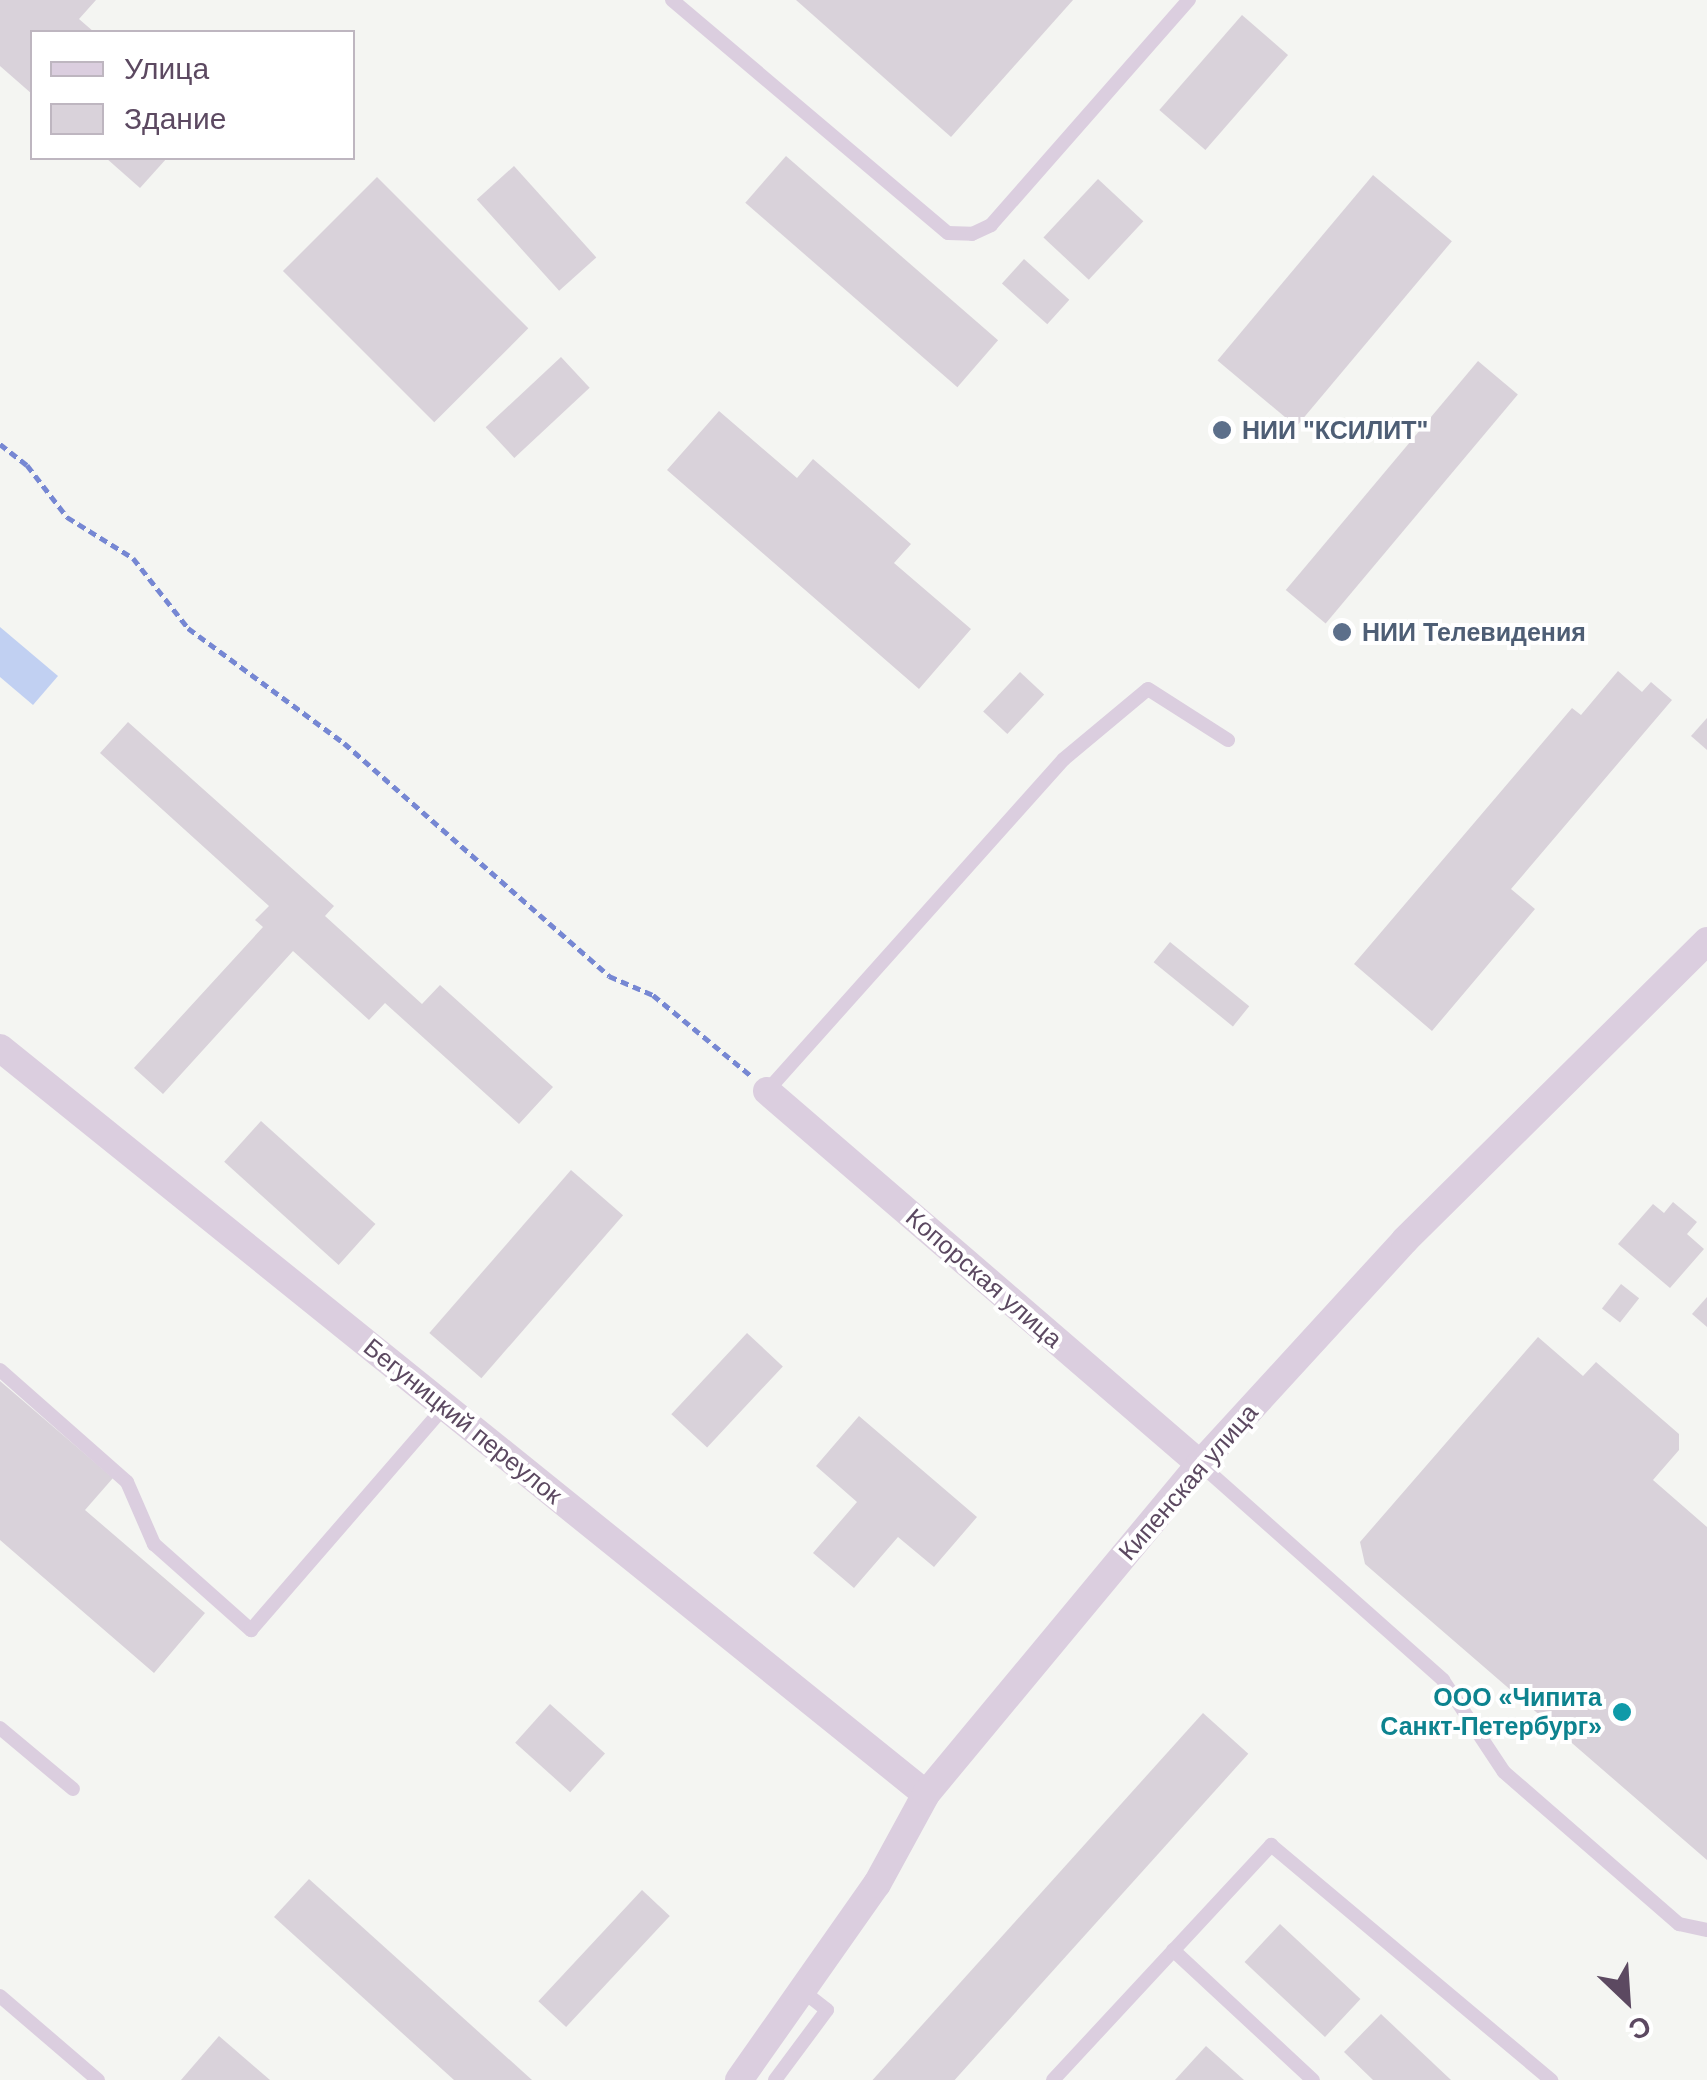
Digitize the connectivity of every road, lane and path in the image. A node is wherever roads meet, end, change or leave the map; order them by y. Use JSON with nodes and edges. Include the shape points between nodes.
{"nodes":[{"id":1,"x":672,"y":0,"type":"edge"},
{"id":2,"x":1189,"y":0,"type":"edge"},
{"id":3,"x":0,"y":444,"type":"edge"},
{"id":4,"x":1228,"y":740,"type":"dead end"},
{"id":5,"x":1707,"y":941,"type":"edge"},
{"id":6,"x":0,"y":1048,"type":"edge"},
{"id":7,"x":767,"y":1092,"type":"junction"},
{"id":8,"x":0,"y":1370,"type":"edge"},
{"id":9,"x":445,"y":1406,"type":"junction"},
{"id":10,"x":1200,"y":1464,"type":"junction"},
{"id":11,"x":0,"y":1728,"type":"edge"},
{"id":12,"x":72,"y":1789,"type":"dead end"},
{"id":13,"x":926,"y":1794,"type":"junction"},
{"id":14,"x":1707,"y":1930,"type":"edge"},
{"id":15,"x":1173,"y":1950,"type":"junction"},
{"id":16,"x":804,"y":1994,"type":"junction"},
{"id":17,"x":0,"y":1996,"type":"edge"},
{"id":18,"x":98,"y":2080,"type":"edge"},
{"id":19,"x":739,"y":2080,"type":"edge"},
{"id":20,"x":775,"y":2080,"type":"edge"},
{"id":21,"x":1053,"y":2080,"type":"edge"},
{"id":22,"x":1314,"y":2080,"type":"edge"},
{"id":23,"x":1551,"y":2080,"type":"edge"}],
"edges":[{"from":1,"to":2,"type":"lane","via":[[948,233],[972,234],[991,225]]},
{"from":3,"to":7,"type":"path","via":[[28,465],[68,517],[133,558],[188,628],[344,743],[610,976],[654,995]]},
{"from":4,"to":7,"type":"lane","via":[[1148,689],[1064,759]]},
{"from":5,"to":10,"type":"street","name":"Кипенская улица","via":[[1405,1240]]},
{"from":6,"to":9,"type":"street","name":"Бегуницкий переулок"},
{"from":7,"to":10,"type":"street","name":"Копорская улица"},
{"from":8,"to":9,"type":"lane","via":[[128,1482],[154,1544],[251,1630]]},
{"from":9,"to":13,"type":"street","name":"Бегуницкий переулок"},
{"from":10,"to":13,"type":"street","name":"Кипенская улица"},
{"from":10,"to":14,"type":"lane","via":[[1443,1680],[1504,1772],[1679,1924]]},
{"from":11,"to":12,"type":"lane"},
{"from":13,"to":16,"type":"street","name":"Кипенская улица"},
{"from":15,"to":21,"type":"lane"},
{"from":15,"to":22,"type":"lane"},
{"from":15,"to":23,"type":"lane","via":[[1271,1845]]},
{"from":16,"to":19,"type":"street","name":"Кипенская улица"},
{"from":16,"to":20,"type":"lane","via":[[828,2010]]},
{"from":17,"to":18,"type":"lane"}]}
